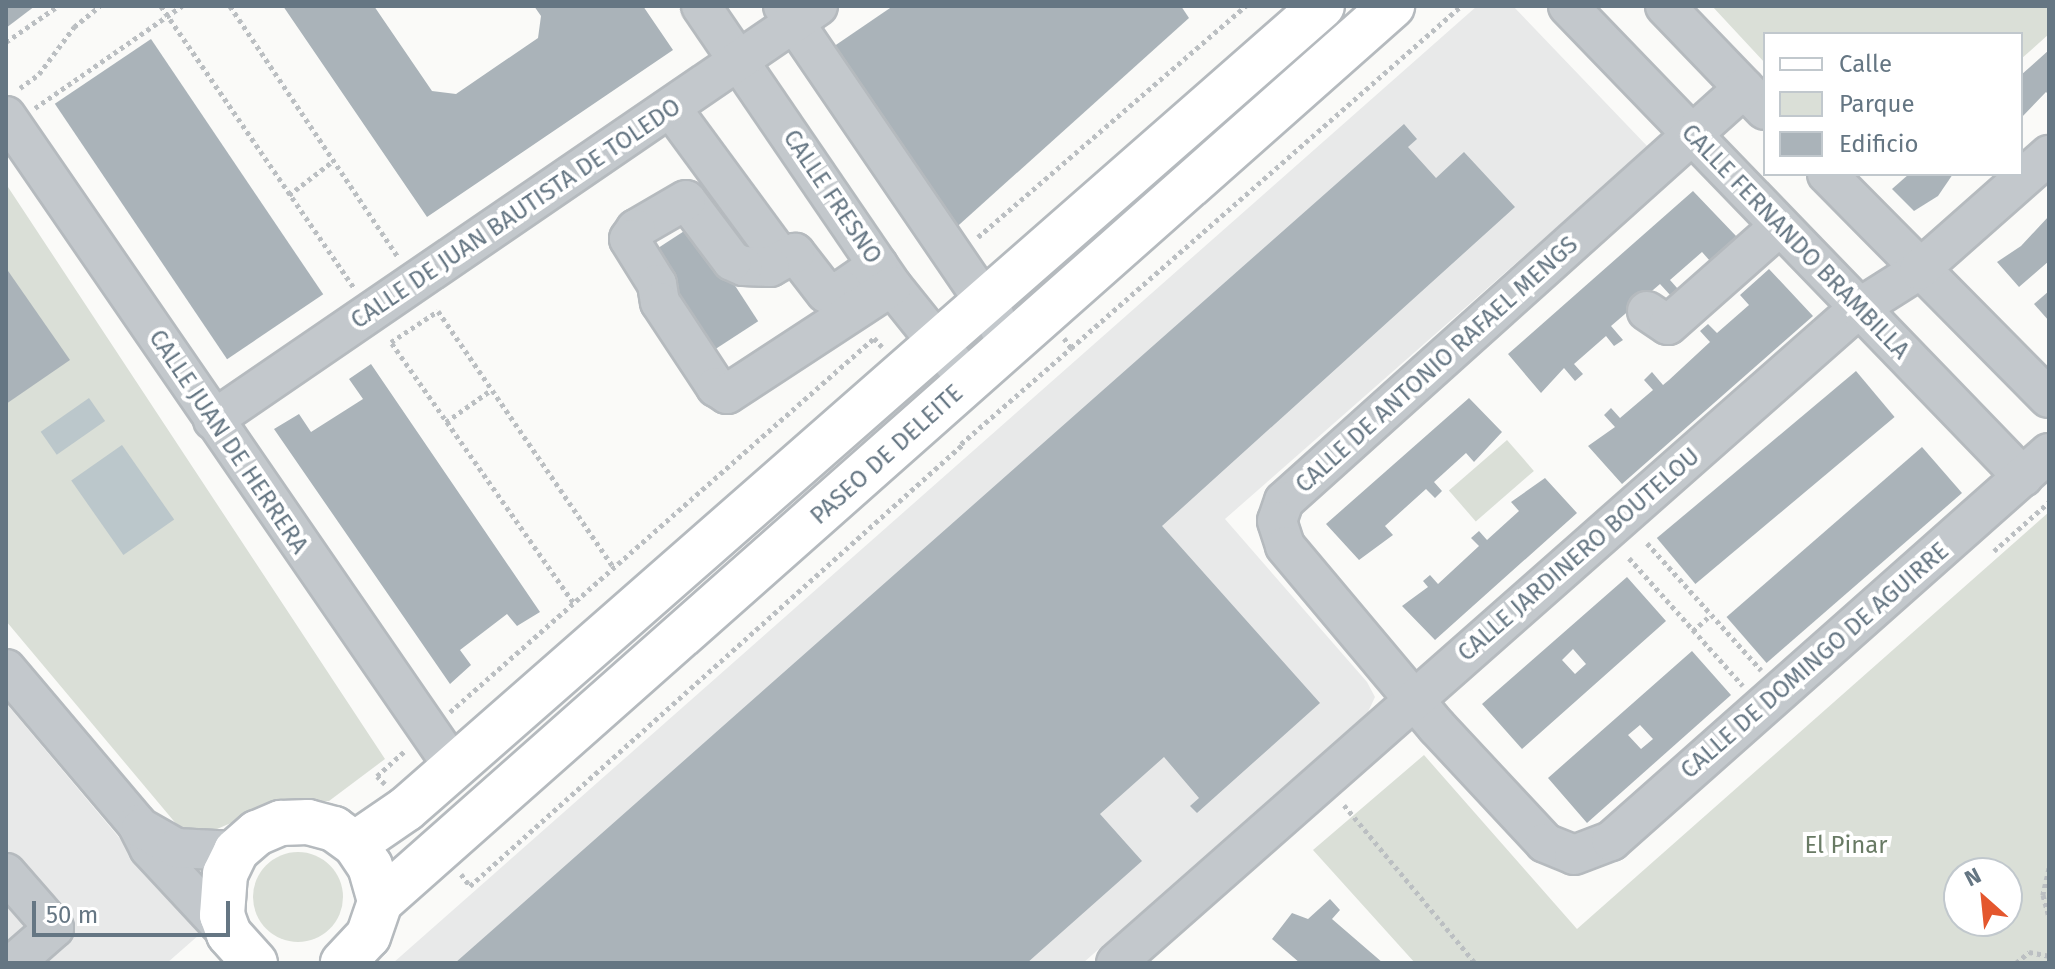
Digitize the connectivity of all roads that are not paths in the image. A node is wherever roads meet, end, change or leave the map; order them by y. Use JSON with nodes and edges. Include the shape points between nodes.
{"nodes":[{"id":1,"x":701,"y":6,"type":"edge"},
{"id":2,"x":1322,"y":6,"type":"edge"},
{"id":3,"x":1392,"y":6,"type":"edge"},
{"id":4,"x":1568,"y":6,"type":"edge"},
{"id":5,"x":1665,"y":6,"type":"edge"},
{"id":6,"x":799,"y":11,"type":"edge"},
{"id":7,"x":739,"y":61,"type":"junction"},
{"id":8,"x":1754,"y":99,"type":"edge"},
{"id":9,"x":16,"y":101,"type":"edge"},
{"id":10,"x":671,"y":108,"type":"junction"},
{"id":11,"x":1693,"y":137,"type":"junction"},
{"id":12,"x":2049,"y":155,"type":"edge"},
{"id":13,"x":1829,"y":176,"type":"edge"},
{"id":14,"x":1780,"y":226,"type":"junction"},
{"id":15,"x":782,"y":259,"type":"junction"},
{"id":16,"x":1919,"y":270,"type":"junction"},
{"id":17,"x":885,"y":276,"type":"junction"},
{"id":18,"x":998,"y":291,"type":"junction"},
{"id":19,"x":1859,"y":308,"type":"junction"},
{"id":20,"x":1647,"y":311,"type":"dead end"},
{"id":21,"x":936,"y":344,"type":"junction"},
{"id":22,"x":1007,"y":346,"type":"junction"},
{"id":23,"x":975,"y":376,"type":"junction"},
{"id":24,"x":2049,"y":398,"type":"edge"},
{"id":25,"x":213,"y":420,"type":"junction"},
{"id":26,"x":2040,"y":477,"type":"edge"},
{"id":27,"x":6,"y":669,"type":"edge"},
{"id":28,"x":1414,"y":698,"type":"junction"},
{"id":29,"x":440,"y":749,"type":"junction"},
{"id":30,"x":137,"y":824,"type":"junction"},
{"id":31,"x":355,"y":844,"type":"junction"},
{"id":32,"x":236,"y":851,"type":"junction"},
{"id":33,"x":1574,"y":855,"type":"joint"},
{"id":34,"x":6,"y":873,"type":"edge"},
{"id":35,"x":380,"y":902,"type":"junction"},
{"id":36,"x":237,"y":952,"type":"edge"},
{"id":37,"x":14,"y":963,"type":"edge"},
{"id":38,"x":343,"y":963,"type":"edge"},
{"id":39,"x":1116,"y":963,"type":"edge"}],
"edges":[{"from":1,"to":7,"type":"street","name":"CALLE FRESNO"},
{"from":2,"to":18,"type":"main road","name":"PASEO DE DELEITE"},
{"from":3,"to":22,"type":"main road","name":"PASEO DE DELEITE"},
{"from":4,"to":11,"type":"street","name":"CALLE FERNANDO BRAMBILLA"},
{"from":5,"to":8,"type":"street"},
{"from":6,"to":7,"type":"street","name":"CALLE DE JUAN BAUTISTA DE TOLEDO"},
{"from":6,"to":18,"type":"street"},
{"from":7,"to":10,"type":"street","name":"CALLE DE JUAN BAUTISTA DE TOLEDO"},
{"from":7,"to":17,"type":"street","name":"CALLE FRESNO"},
{"from":8,"to":11,"type":"street","name":"CALLE DE ANTONIO RAFAEL MENGS"},
{"from":9,"to":25,"type":"street","name":"CALLE JUAN DE HERRERA"},
{"from":10,"to":15,"type":"street"},
{"from":10,"to":25,"type":"street","name":"CALLE DE JUAN BAUTISTA DE TOLEDO"},
{"from":11,"to":14,"type":"street","name":"CALLE FERNANDO BRAMBILLA"},
{"from":11,"to":28,"type":"street","name":"CALLE DE ANTONIO RAFAEL MENGS","via":[[1284,501],[1277,521],[1285,546]]},
{"from":12,"to":16,"type":"street","name":"CALLE JARDINERO BOUTELOU"},
{"from":13,"to":16,"type":"street"},
{"from":14,"to":19,"type":"street","name":"CALLE FERNANDO BRAMBILLA"},
{"from":14,"to":20,"type":"street","via":[[1668,325]]},
{"from":15,"to":17,"type":"street","via":[[795,253],[826,293]]},
{"from":15,"to":17,"type":"street","via":[[759,268],[732,261],[686,200],[636,229],[629,239],[657,284],[660,302],[716,387],[727,394]]},
{"from":16,"to":19,"type":"street","name":"CALLE JARDINERO BOUTELOU"},
{"from":16,"to":24,"type":"street"},
{"from":17,"to":21,"type":"street","name":"CALLE FRESNO"},
{"from":18,"to":21,"type":"main road","name":"PASEO DE DELEITE"},
{"from":18,"to":22,"type":"street"},
{"from":19,"to":26,"type":"street","name":"CALLE FERNANDO BRAMBILLA"},
{"from":19,"to":28,"type":"street","name":"CALLE JARDINERO BOUTELOU"},
{"from":21,"to":23,"type":"street","name":"CALLE FRESNO","via":[[958,368]]},
{"from":21,"to":29,"type":"main road","name":"PASEO DE DELEITE"},
{"from":22,"to":23,"type":"main road","name":"PASEO DE DELEITE"},
{"from":23,"to":35,"type":"main road","name":"PASEO DE DELEITE","via":[[950,427]]},
{"from":25,"to":29,"type":"street","name":"CALLE JUAN DE HERRERA"},
{"from":26,"to":33,"type":"street","name":"CALLE DE DOMINGO DE AGUIRRE","via":[[1611,841]]},
{"from":27,"to":30,"type":"street"},
{"from":28,"to":33,"type":"street","name":"CALLE DE ANTONIO RAFAEL MENGS","via":[[1545,843]]},
{"from":28,"to":39,"type":"street","name":"CALLE JARDINERO BOUTELOU"},
{"from":29,"to":31,"type":"main road","name":"PASEO DE DELEITE","via":[[406,809]]},
{"from":30,"to":32,"type":"street","via":[[176,848]]},
{"from":30,"to":36,"type":"street","via":[[149,848]]},
{"from":31,"to":32,"type":"main road","via":[[334,829],[308,822],[281,823]]},
{"from":31,"to":35,"type":"main road","via":[[370,866]]},
{"from":32,"to":36,"type":"main road","via":[[221,894]]},
{"from":34,"to":37,"type":"street","via":[[54,928]]},
{"from":35,"to":38,"type":"main road","via":[[368,936]]}]}
